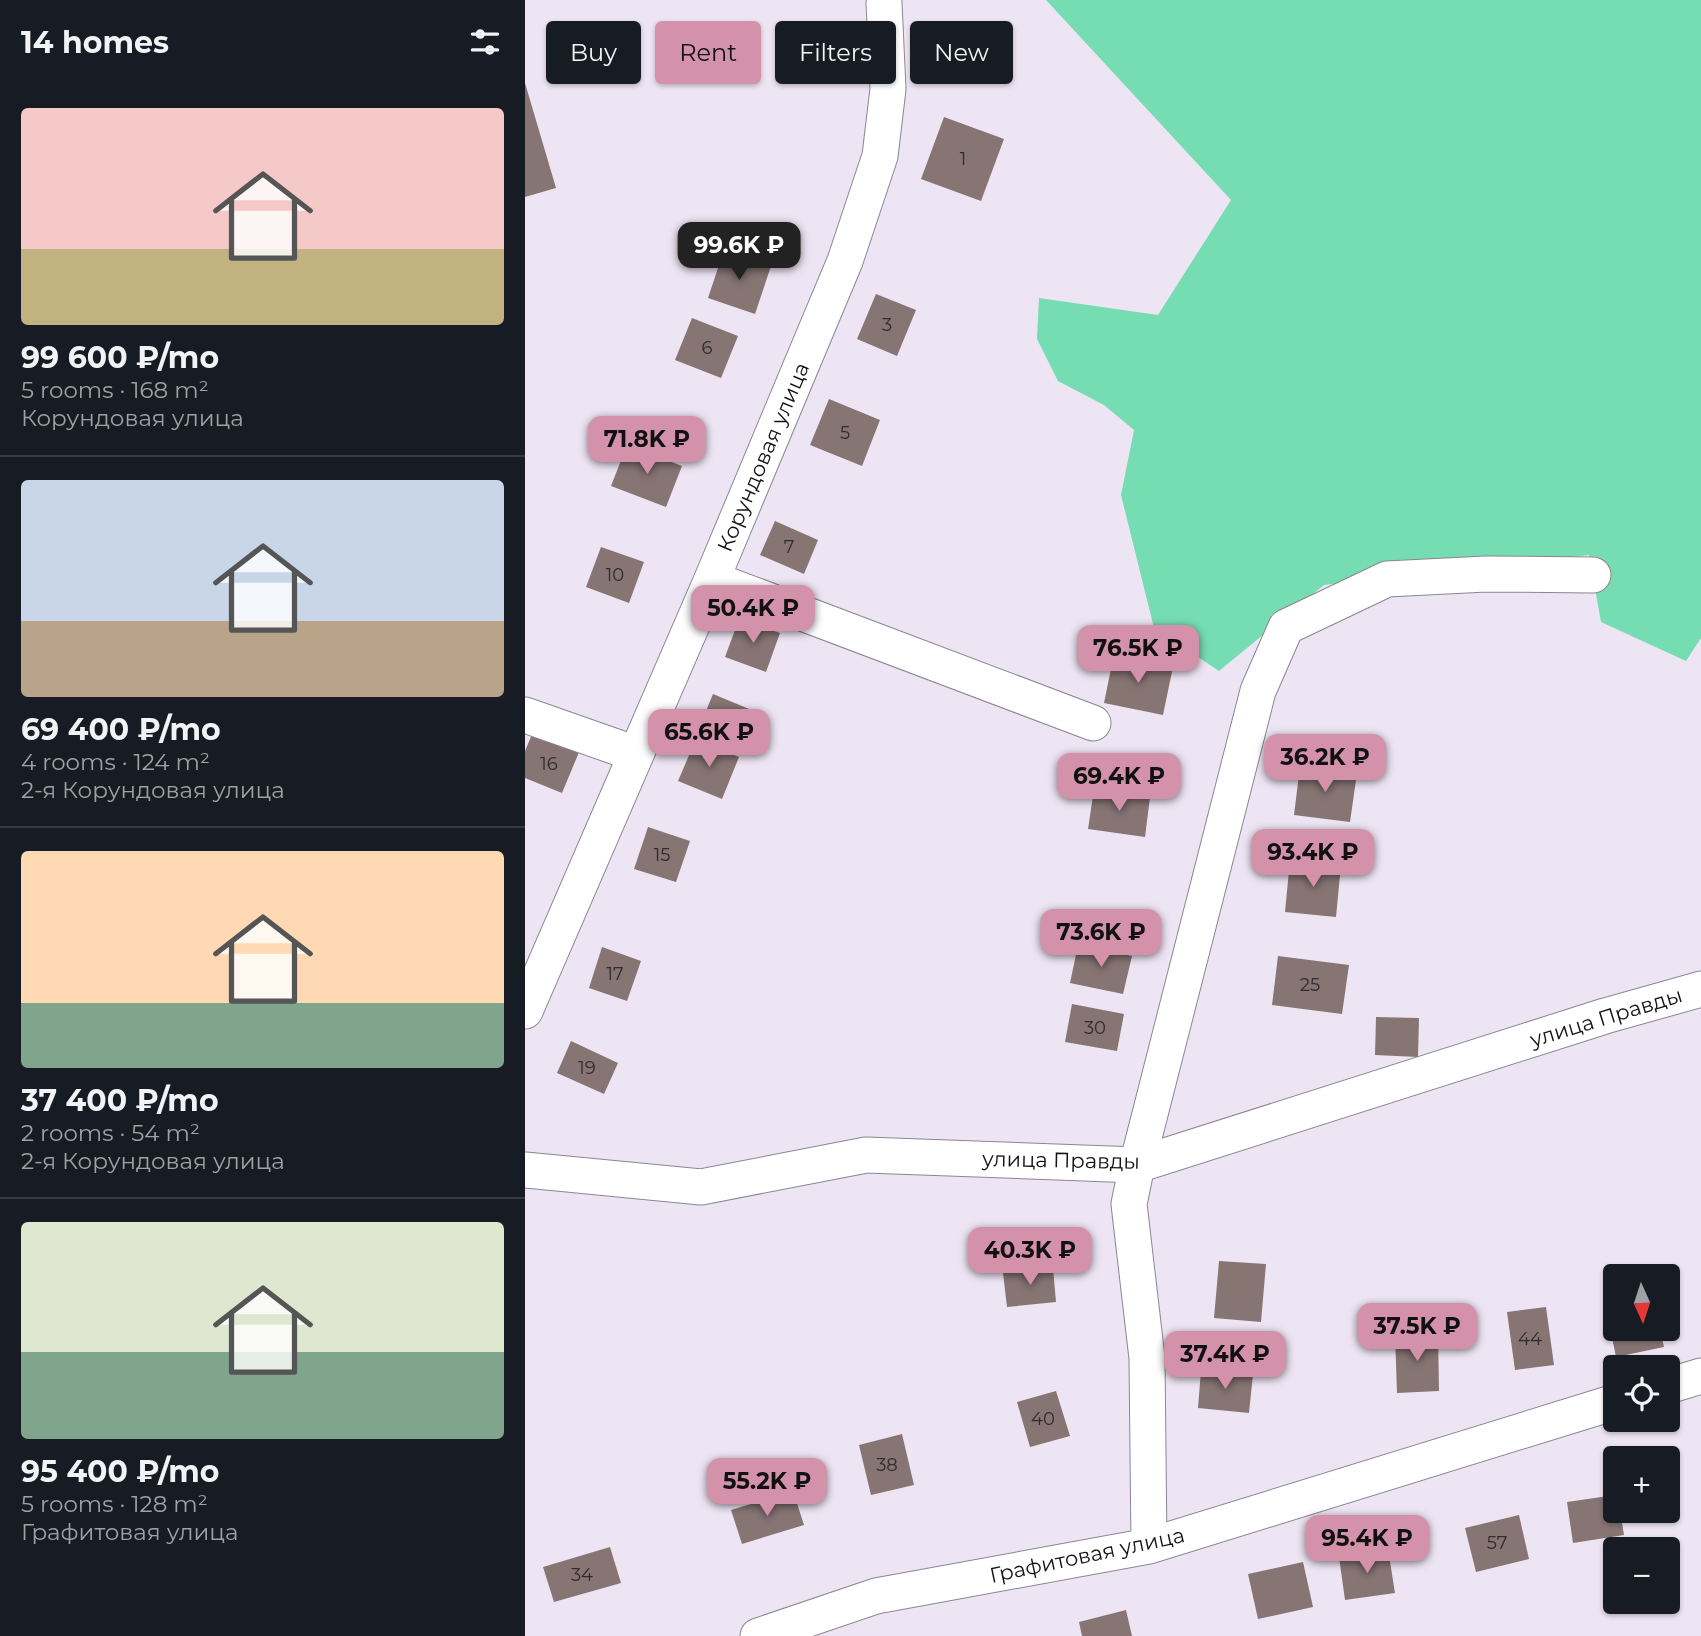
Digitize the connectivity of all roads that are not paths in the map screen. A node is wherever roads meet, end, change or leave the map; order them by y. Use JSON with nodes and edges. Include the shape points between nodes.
{"nodes":[{"id":1,"x":884,"y":3,"type":"dead end"},
{"id":2,"x":1593,"y":575,"type":"dead end"},
{"id":3,"x":712,"y":579,"type":"junction"},
{"id":4,"x":525,"y":715,"type":"edge"},
{"id":5,"x":1093,"y":723,"type":"dead end"},
{"id":6,"x":636,"y":754,"type":"junction"},
{"id":7,"x":1701,"y":989,"type":"edge"},
{"id":8,"x":525,"y":1011,"type":"edge"},
{"id":9,"x":1137,"y":1166,"type":"junction"},
{"id":10,"x":527,"y":1168,"type":"edge"},
{"id":11,"x":1701,"y":1376,"type":"edge"},
{"id":12,"x":1680,"y":1382,"type":"edge"},
{"id":13,"x":1603,"y":1406,"type":"edge"},
{"id":14,"x":1149,"y":1546,"type":"junction"},
{"id":15,"x":758,"y":1636,"type":"edge"}],
"edges":[{"from":1,"to":3,"type":"street","name":"Корундовая улица","via":[[888,89],[880,156],[845,261]]},
{"from":2,"to":9,"type":"street","via":[[1387,579],[1286,627],[1258,691]]},
{"from":3,"to":5,"type":"street"},
{"from":3,"to":6,"type":"street","name":"Корундовая улица"},
{"from":4,"to":6,"type":"street"},
{"from":6,"to":8,"type":"street","name":"Корундовая улица"},
{"from":7,"to":9,"type":"street","name":"улица Правды"},
{"from":9,"to":10,"type":"street","name":"улица Правды","via":[[866,1155],[701,1187]]},
{"from":9,"to":14,"type":"street","via":[[1129,1204],[1147,1358]]},
{"from":11,"to":12,"type":"street"},
{"from":13,"to":14,"type":"street","name":"Графитовая улица"},
{"from":14,"to":15,"type":"street","name":"Графитовая улица","via":[[876,1596]]}]}
